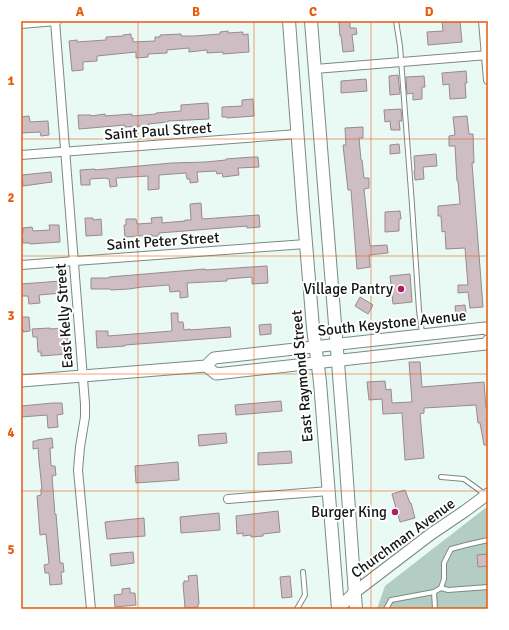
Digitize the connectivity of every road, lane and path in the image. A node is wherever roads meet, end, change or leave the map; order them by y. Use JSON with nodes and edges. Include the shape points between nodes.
{"nodes":[{"id":1,"x":56,"y":21,"type":"edge"},
{"id":2,"x":289,"y":21,"type":"edge"},
{"id":3,"x":311,"y":21,"type":"edge"},
{"id":4,"x":396,"y":21,"type":"edge"},
{"id":5,"x":483,"y":21,"type":"edge"},
{"id":6,"x":21,"y":24,"type":"edge"},
{"id":7,"x":487,"y":55,"type":"edge"},
{"id":8,"x":402,"y":62,"type":"junction"},
{"id":9,"x":315,"y":69,"type":"junction"},
{"id":10,"x":488,"y":80,"type":"edge"},
{"id":11,"x":298,"y":134,"type":"junction"},
{"id":12,"x":65,"y":152,"type":"junction"},
{"id":13,"x":21,"y":155,"type":"edge"},
{"id":14,"x":306,"y":244,"type":"junction"},
{"id":15,"x":74,"y":262,"type":"junction"},
{"id":16,"x":21,"y":266,"type":"edge"},
{"id":17,"x":488,"y":330,"type":"edge"},
{"id":18,"x":422,"y":334,"type":"junction"},
{"id":19,"x":488,"y":341,"type":"edge"},
{"id":20,"x":336,"y":344,"type":"junction"},
{"id":21,"x":316,"y":347,"type":"junction"},
{"id":22,"x":338,"y":361,"type":"junction"},
{"id":23,"x":318,"y":363,"type":"junction"},
{"id":24,"x":206,"y":366,"type":"junction"},
{"id":25,"x":82,"y":377,"type":"junction"},
{"id":26,"x":21,"y":381,"type":"edge"},
{"id":27,"x":441,"y":477,"type":"dead end"},
{"id":28,"x":329,"y":491,"type":"junction"},
{"id":29,"x":487,"y":495,"type":"edge"},
{"id":30,"x":228,"y":499,"type":"dead end"},
{"id":31,"x":488,"y":540,"type":"edge"},
{"id":32,"x":303,"y":572,"type":"dead end"},
{"id":33,"x":488,"y":587,"type":"edge"},
{"id":34,"x":441,"y":588,"type":"junction"},
{"id":35,"x":355,"y":592,"type":"junction"},
{"id":36,"x":434,"y":592,"type":"junction"},
{"id":37,"x":91,"y":609,"type":"edge"},
{"id":38,"x":297,"y":609,"type":"edge"},
{"id":39,"x":338,"y":609,"type":"edge"},
{"id":40,"x":356,"y":609,"type":"edge"},
{"id":41,"x":386,"y":609,"type":"edge"},
{"id":42,"x":435,"y":609,"type":"edge"}],
"edges":[{"from":1,"to":6,"type":"street"},
{"from":1,"to":12,"type":"street","name":"East Kelly Street"},
{"from":2,"to":11,"type":"main road","name":"East Raymond Street"},
{"from":3,"to":9,"type":"main road"},
{"from":4,"to":8,"type":"lane"},
{"from":5,"to":7,"type":"street"},
{"from":7,"to":8,"type":"street"},
{"from":7,"to":10,"type":"street"},
{"from":8,"to":9,"type":"street"},
{"from":8,"to":18,"type":"lane"},
{"from":9,"to":20,"type":"main road"},
{"from":11,"to":12,"type":"street","name":"Saint Paul Street"},
{"from":11,"to":14,"type":"main road","name":"East Raymond Street"},
{"from":12,"to":13,"type":"street","name":"Saint Paul Street"},
{"from":12,"to":15,"type":"street","name":"East Kelly Street"},
{"from":14,"to":15,"type":"street","name":"Saint Peter Street"},
{"from":14,"to":21,"type":"main road","name":"East Raymond Street"},
{"from":15,"to":16,"type":"street","name":"Saint Peter Street"},
{"from":15,"to":25,"type":"street","name":"East Kelly Street"},
{"from":17,"to":18,"type":"main road","name":"South Keystone Avenue","via":[[485,328]]},
{"from":18,"to":20,"type":"main road","name":"South Keystone Avenue"},
{"from":19,"to":22,"type":"main road","name":"South Keystone Avenue","via":[[486,344]]},
{"from":20,"to":21,"type":"main road","name":"South Keystone Avenue"},
{"from":20,"to":22,"type":"main road"},
{"from":21,"to":23,"type":"main road","name":"East Raymond Street"},
{"from":21,"to":24,"type":"main road","name":"South Keystone Avenue","via":[[214,358]]},
{"from":22,"to":23,"type":"main road","name":"South Keystone Avenue"},
{"from":22,"to":35,"type":"main road"},
{"from":23,"to":24,"type":"main road","name":"South Keystone Avenue","via":[[216,374]]},
{"from":23,"to":28,"type":"main road","name":"East Raymond Street"},
{"from":24,"to":25,"type":"main road","name":"South Keystone Avenue"},
{"from":25,"to":26,"type":"main road","name":"South Keystone Avenue"},
{"from":25,"to":37,"type":"street","name":"East Kelly Street","via":[[85,417],[78,470]]},
{"from":27,"to":29,"type":"lane","via":[[464,479]]},
{"from":28,"to":30,"type":"street"},
{"from":28,"to":39,"type":"main road","name":"East Raymond Street"},
{"from":29,"to":35,"type":"main road","name":"Churchman Avenue"},
{"from":31,"to":34,"type":"lane","via":[[451,550],[444,563]]},
{"from":32,"to":38,"type":"lane","via":[[305,595]]},
{"from":33,"to":34,"type":"lane","via":[[448,590]]},
{"from":34,"to":36,"type":"lane"},
{"from":35,"to":39,"type":"main road","name":"Churchman Avenue"},
{"from":35,"to":40,"type":"main road"},
{"from":36,"to":41,"type":"lane","via":[[391,600]]},
{"from":36,"to":42,"type":"lane"}]}
